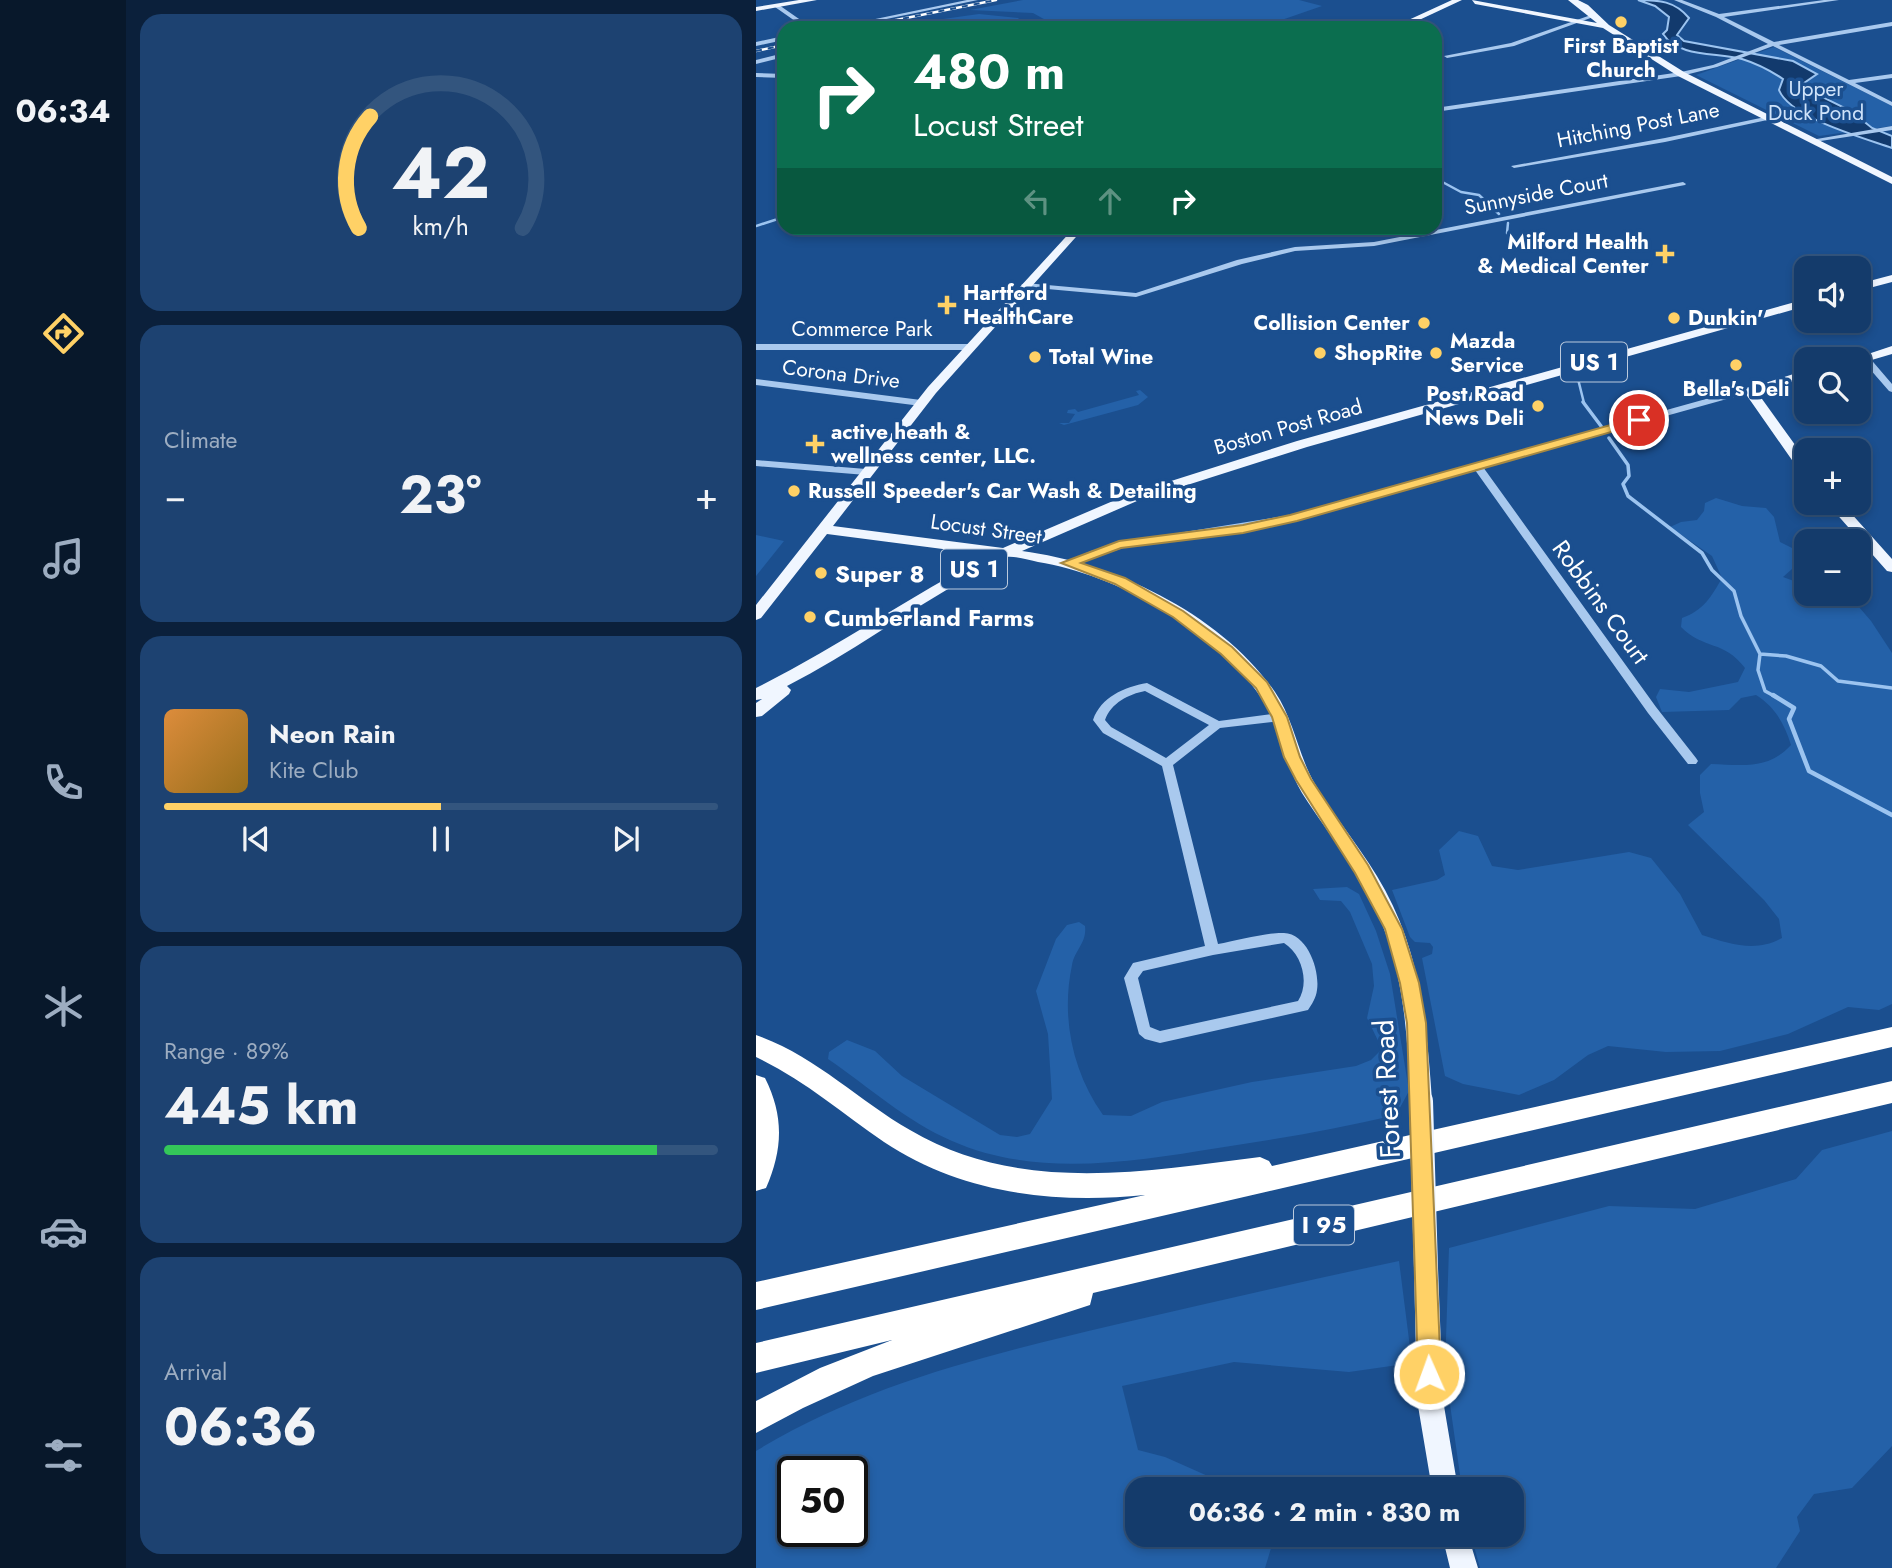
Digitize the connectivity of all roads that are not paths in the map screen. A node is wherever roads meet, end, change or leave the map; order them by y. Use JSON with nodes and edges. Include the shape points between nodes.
{"nodes":[{"id":1,"x":769,"y":0,"type":"edge"},
{"id":2,"x":813,"y":0,"type":"edge"},
{"id":3,"x":975,"y":0,"type":"edge"},
{"id":4,"x":1458,"y":0,"type":"edge"},
{"id":5,"x":1489,"y":0,"type":"edge"},
{"id":6,"x":1572,"y":0,"type":"edge"},
{"id":7,"x":1680,"y":0,"type":"edge"},
{"id":8,"x":1836,"y":0,"type":"edge"},
{"id":9,"x":1475,"y":2,"type":"junction"},
{"id":10,"x":777,"y":6,"type":"junction"},
{"id":11,"x":756,"y":9,"type":"edge"},
{"id":12,"x":1593,"y":16,"type":"junction"},
{"id":13,"x":1718,"y":16,"type":"junction"},
{"id":14,"x":799,"y":21,"type":"edge"},
{"id":15,"x":870,"y":21,"type":"edge"},
{"id":16,"x":1411,"y":21,"type":"edge"},
{"id":17,"x":1582,"y":21,"type":"junction"},
{"id":18,"x":1892,"y":24,"type":"edge"},
{"id":19,"x":1606,"y":27,"type":"junction"},
{"id":20,"x":777,"y":40,"type":"edge"},
{"id":21,"x":756,"y":44,"type":"edge"},
{"id":22,"x":1772,"y":44,"type":"junction"},
{"id":23,"x":1447,"y":56,"type":"dead end"},
{"id":24,"x":777,"y":57,"type":"edge"},
{"id":25,"x":756,"y":62,"type":"edge"},
{"id":26,"x":1681,"y":74,"type":"junction"},
{"id":27,"x":756,"y":75,"type":"edge"},
{"id":28,"x":777,"y":76,"type":"edge"},
{"id":29,"x":1892,"y":76,"type":"edge"},
{"id":30,"x":1848,"y":82,"type":"junction"},
{"id":31,"x":1892,"y":104,"type":"edge"},
{"id":32,"x":1442,"y":109,"type":"edge"},
{"id":33,"x":1770,"y":118,"type":"junction"},
{"id":34,"x":1892,"y":128,"type":"edge"},
{"id":35,"x":1814,"y":140,"type":"junction"},
{"id":36,"x":1514,"y":166,"type":"dead end"},
{"id":37,"x":1892,"y":181,"type":"edge"},
{"id":38,"x":1683,"y":184,"type":"dead end"},
{"id":39,"x":1442,"y":231,"type":"edge"},
{"id":40,"x":1072,"y":235,"type":"edge"},
{"id":41,"x":1420,"y":235,"type":"edge"},
{"id":42,"x":1892,"y":278,"type":"edge"},
{"id":43,"x":1871,"y":284,"type":"edge"},
{"id":44,"x":1025,"y":285,"type":"junction"},
{"id":45,"x":1794,"y":305,"type":"edge"},
{"id":46,"x":756,"y":347,"type":"edge"},
{"id":47,"x":969,"y":347,"type":"junction"},
{"id":48,"x":1892,"y":350,"type":"edge"},
{"id":49,"x":1871,"y":356,"type":"edge"},
{"id":50,"x":1871,"y":368,"type":"edge"},
{"id":51,"x":1794,"y":377,"type":"edge"},
{"id":52,"x":756,"y":382,"type":"edge"},
{"id":53,"x":1892,"y":389,"type":"edge"},
{"id":54,"x":1749,"y":390,"type":"junction"},
{"id":55,"x":921,"y":403,"type":"junction"},
{"id":56,"x":1794,"y":453,"type":"edge"},
{"id":57,"x":756,"y":463,"type":"edge"},
{"id":58,"x":1477,"y":466,"type":"junction"},
{"id":59,"x":866,"y":472,"type":"junction"},
{"id":60,"x":1845,"y":515,"type":"edge"},
{"id":61,"x":825,"y":529,"type":"junction"},
{"id":62,"x":1004,"y":553,"type":"junction"},
{"id":63,"x":1068,"y":563,"type":"junction"},
{"id":64,"x":1892,"y":568,"type":"edge"},
{"id":65,"x":756,"y":615,"type":"edge"},
{"id":66,"x":813,"y":666,"type":"junction"},
{"id":67,"x":756,"y":695,"type":"edge"},
{"id":68,"x":756,"y":712,"type":"edge"},
{"id":69,"x":1280,"y":717,"type":"junction"},
{"id":70,"x":1217,"y":725,"type":"junction"},
{"id":71,"x":1692,"y":761,"type":"dead end"},
{"id":72,"x":1167,"y":764,"type":"junction"},
{"id":73,"x":1213,"y":950,"type":"junction"},
{"id":74,"x":1892,"y":1037,"type":"edge"},
{"id":75,"x":756,"y":1045,"type":"edge"},
{"id":76,"x":756,"y":1086,"type":"edge"},
{"id":77,"x":1892,"y":1092,"type":"edge"},
{"id":78,"x":1373,"y":1155,"type":"junction"},
{"id":79,"x":756,"y":1179,"type":"edge"},
{"id":80,"x":1214,"y":1251,"type":"junction"},
{"id":81,"x":756,"y":1296,"type":"edge"},
{"id":82,"x":756,"y":1358,"type":"edge"},
{"id":83,"x":756,"y":1418,"type":"edge"},
{"id":84,"x":1443,"y":1477,"type":"edge"},
{"id":85,"x":1458,"y":1547,"type":"edge"},
{"id":86,"x":1464,"y":1568,"type":"edge"}],
"edges":[{"from":1,"to":10,"type":"main road"},
{"from":2,"to":10,"type":"main road"},
{"from":3,"to":15,"type":"street"},
{"from":4,"to":9,"type":"main road"},
{"from":4,"to":16,"type":"main road"},
{"from":5,"to":9,"type":"main road"},
{"from":6,"to":12,"type":"main road"},
{"from":7,"to":13,"type":"street"},
{"from":8,"to":13,"type":"street"},
{"from":9,"to":17,"type":"main road"},
{"from":10,"to":11,"type":"main road"},
{"from":10,"to":14,"type":"street"},
{"from":12,"to":17,"type":"street"},
{"from":12,"to":19,"type":"main road"},
{"from":13,"to":22,"type":"street"},
{"from":17,"to":19,"type":"main road"},
{"from":17,"to":23,"type":"street","via":[[1512,45]]},
{"from":18,"to":22,"type":"street"},
{"from":19,"to":26,"type":"main road"},
{"from":20,"to":21,"type":"street"},
{"from":22,"to":26,"type":"street"},
{"from":22,"to":30,"type":"street"},
{"from":24,"to":25,"type":"street"},
{"from":26,"to":32,"type":"street"},
{"from":26,"to":33,"type":"main road"},
{"from":27,"to":28,"type":"street"},
{"from":29,"to":30,"type":"street"},
{"from":30,"to":31,"type":"street"},
{"from":33,"to":35,"type":"main road"},
{"from":33,"to":36,"type":"street","name":"Hitching Post Lane"},
{"from":34,"to":35,"type":"street"},
{"from":35,"to":37,"type":"main road"},
{"from":38,"to":39,"type":"street","name":"Sunnyside Court"},
{"from":40,"to":44,"type":"main road"},
{"from":41,"to":44,"type":"street","name":"Sunnyside Court","via":[[1374,244],[1295,249],[1136,295]]},
{"from":42,"to":43,"type":"main road"},
{"from":44,"to":47,"type":"main road"},
{"from":45,"to":62,"type":"main road","name":"Boston Post Road","number":"US 1","via":[[1239,462],[1117,504]]},
{"from":46,"to":47,"type":"street","name":"Commerce Park"},
{"from":47,"to":55,"type":"main road"},
{"from":48,"to":49,"type":"main road"},
{"from":50,"to":53,"type":"street"},
{"from":51,"to":54,"type":"main road"},
{"from":52,"to":55,"type":"street","name":"Corona Drive"},
{"from":54,"to":56,"type":"main road"},
{"from":54,"to":58,"type":"street","name":"Locust Street"},
{"from":55,"to":59,"type":"main road"},
{"from":57,"to":59,"type":"street"},
{"from":58,"to":63,"type":"street","name":"Locust Street","via":[[1269,524],[1119,545]]},
{"from":58,"to":71,"type":"street","name":"Robbins Court"},
{"from":59,"to":61,"type":"main road"},
{"from":60,"to":64,"type":"main road"},
{"from":61,"to":62,"type":"main road","name":"Locust Street"},
{"from":61,"to":65,"type":"main road"},
{"from":62,"to":63,"type":"main road","name":"Locust Street"},
{"from":62,"to":66,"type":"main road","name":"Boston Post Road","number":"US 1","via":[[934,590]]},
{"from":63,"to":69,"type":"main road","name":"Forest Road","via":[[1120,581],[1197,627],[1262,686]]},
{"from":66,"to":67,"type":"main road","name":"Boston Post Road","number":"US 1"},
{"from":66,"to":68,"type":"main road","name":"Boston Post Road","number":"US 1"},
{"from":69,"to":70,"type":"street"},
{"from":69,"to":84,"type":"main road","name":"Forest Road","bridge":true,"via":[[1304,780],[1362,869],[1394,929],[1409,983],[1421,1101],[1430,1400]]},
{"from":70,"to":72,"type":"street"},
{"from":70,"to":72,"type":"street","via":[[1147,687],[1127,692],[1101,712],[1099,720],[1107,730]]},
{"from":72,"to":73,"type":"street"},
{"from":73,"to":73,"type":"street","via":[[1278,938],[1290,940],[1301,950],[1312,986],[1309,1000],[1293,1010],[1160,1037],[1146,1033],[1131,978],[1134,971],[1147,963]]},
{"from":74,"to":78,"type":"highway","number":"I 95"},
{"from":75,"to":78,"type":"highway","via":[[916,1148],[953,1166],[1015,1182],[1058,1188],[1103,1187]]},
{"from":76,"to":79,"type":"highway","via":[[767,1130]]},
{"from":77,"to":80,"type":"highway","number":"I 95"},
{"from":78,"to":81,"type":"highway","number":"I 95"},
{"from":80,"to":82,"type":"highway","number":"I 95"},
{"from":80,"to":83,"type":"highway","via":[[862,1366],[808,1388]]},
{"from":85,"to":86,"type":"main road"}]}
